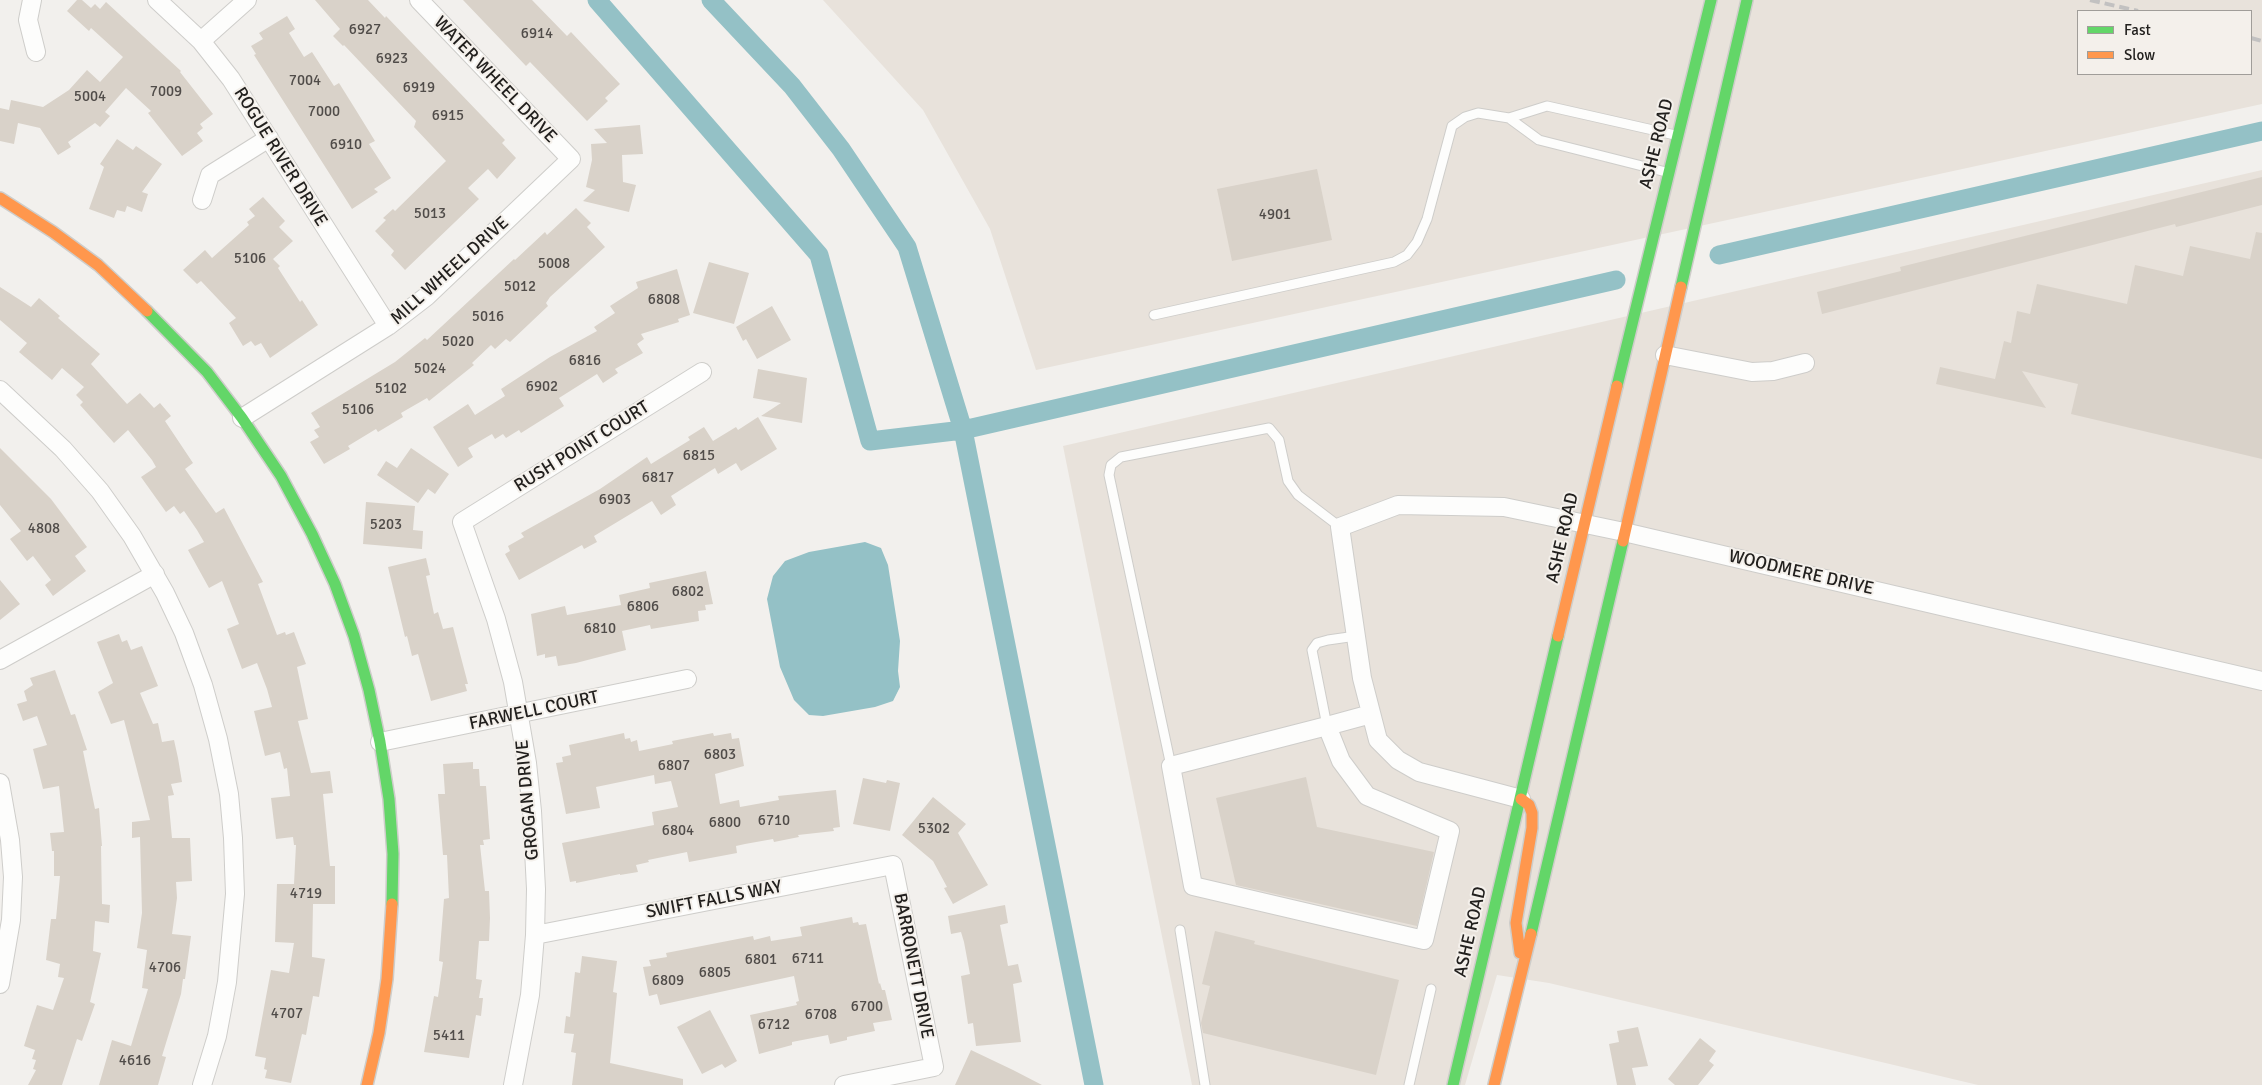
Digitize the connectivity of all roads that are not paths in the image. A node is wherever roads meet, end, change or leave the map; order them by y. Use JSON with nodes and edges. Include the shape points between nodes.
{"nodes":[{"id":1,"x":32,"y":0,"type":"edge"},
{"id":2,"x":157,"y":0,"type":"edge"},
{"id":3,"x":247,"y":0,"type":"edge"},
{"id":4,"x":419,"y":0,"type":"edge"},
{"id":5,"x":1712,"y":0,"type":"edge"},
{"id":6,"x":1747,"y":0,"type":"edge"},
{"id":7,"x":201,"y":41,"type":"junction"},
{"id":8,"x":36,"y":52,"type":"dead end"},
{"id":9,"x":1509,"y":118,"type":"junction"},
{"id":10,"x":1677,"y":136,"type":"junction"},
{"id":11,"x":269,"y":138,"type":"junction"},
{"id":12,"x":571,"y":159,"type":"joint"},
{"id":13,"x":1668,"y":172,"type":"junction"},
{"id":14,"x":0,"y":198,"type":"edge"},
{"id":15,"x":202,"y":200,"type":"dead end"},
{"id":16,"x":1154,"y":316,"type":"dead end"},
{"id":17,"x":388,"y":326,"type":"junction"},
{"id":18,"x":1665,"y":355,"type":"junction"},
{"id":19,"x":1805,"y":363,"type":"dead end"},
{"id":20,"x":702,"y":372,"type":"dead end"},
{"id":21,"x":0,"y":390,"type":"edge"},
{"id":22,"x":242,"y":418,"type":"junction"},
{"id":23,"x":462,"y":522,"type":"joint"},
{"id":24,"x":1585,"y":523,"type":"junction"},
{"id":25,"x":1340,"y":526,"type":"junction"},
{"id":26,"x":1624,"y":532,"type":"junction"},
{"id":27,"x":155,"y":574,"type":"junction"},
{"id":28,"x":1356,"y":636,"type":"junction"},
{"id":29,"x":0,"y":660,"type":"edge"},
{"id":30,"x":687,"y":679,"type":"dead end"},
{"id":31,"x":2262,"y":681,"type":"edge"},
{"id":32,"x":519,"y":714,"type":"junction"},
{"id":33,"x":1371,"y":714,"type":"junction"},
{"id":34,"x":1327,"y":726,"type":"junction"},
{"id":35,"x":380,"y":742,"type":"junction"},
{"id":36,"x":1171,"y":766,"type":"junction"},
{"id":37,"x":0,"y":783,"type":"edge"},
{"id":38,"x":1521,"y":799,"type":"junction"},
{"id":39,"x":893,"y":865,"type":"joint"},
{"id":40,"x":1180,"y":930,"type":"dead end"},
{"id":41,"x":535,"y":935,"type":"junction"},
{"id":42,"x":1523,"y":968,"type":"junction"},
{"id":43,"x":0,"y":984,"type":"edge"},
{"id":44,"x":1431,"y":989,"type":"dead end"},
{"id":45,"x":1465,"y":1032,"type":"junction"},
{"id":46,"x":1469,"y":1066,"type":"dead end"},
{"id":47,"x":202,"y":1085,"type":"edge"},
{"id":48,"x":367,"y":1085,"type":"edge"},
{"id":49,"x":513,"y":1085,"type":"edge"},
{"id":50,"x":844,"y":1085,"type":"edge"},
{"id":51,"x":1205,"y":1085,"type":"edge"},
{"id":52,"x":1409,"y":1085,"type":"edge"},
{"id":53,"x":1453,"y":1085,"type":"edge"},
{"id":54,"x":1494,"y":1085,"type":"edge"}],
"edges":[{"from":1,"to":8,"type":"street","via":[[28,20]]},
{"from":2,"to":7,"type":"street","name":"ROGUE RIVER DRIVE"},
{"from":3,"to":7,"type":"street"},
{"from":4,"to":12,"type":"street","name":"WATER WHEEL DRIVE"},
{"from":5,"to":10,"type":"street","name":"ASHE ROAD"},
{"from":6,"to":18,"type":"street"},
{"from":7,"to":11,"type":"street","name":"ROGUE RIVER DRIVE","via":[[231,79]]},
{"from":9,"to":10,"type":"lane","via":[[1547,106]]},
{"from":9,"to":13,"type":"lane","via":[[1539,140]]},
{"from":9,"to":16,"type":"lane","via":[[1478,113],[1465,116],[1452,126],[1427,219],[1407,255],[1394,262]]},
{"from":10,"to":13,"type":"street","name":"ASHE ROAD"},
{"from":11,"to":15,"type":"street","via":[[210,175]]},
{"from":11,"to":17,"type":"street","name":"ROGUE RIVER DRIVE"},
{"from":12,"to":17,"type":"street","name":"MILL WHEEL DRIVE","via":[[427,296]]},
{"from":13,"to":24,"type":"street","name":"ASHE ROAD"},
{"from":14,"to":22,"type":"street","via":[[98,265],[140,302],[206,372]]},
{"from":17,"to":22,"type":"street","name":"MILL WHEEL DRIVE"},
{"from":18,"to":19,"type":"street","via":[[1752,372],[1773,371]]},
{"from":18,"to":26,"type":"street"},
{"from":20,"to":23,"type":"street","name":"RUSH POINT COURT"},
{"from":21,"to":27,"type":"street","via":[[63,449],[100,491]]},
{"from":22,"to":35,"type":"street","via":[[281,476],[335,584],[354,636]]},
{"from":23,"to":32,"type":"street","name":"GROGAN DRIVE","via":[[496,619]]},
{"from":24,"to":25,"type":"street","name":"WOODMERE DRIVE","via":[[1504,507],[1398,505]]},
{"from":24,"to":26,"type":"street","name":"WOODMERE DRIVE"},
{"from":24,"to":38,"type":"street","name":"ASHE ROAD"},
{"from":25,"to":28,"type":"street"},
{"from":25,"to":36,"type":"lane","via":[[1298,495],[1288,481],[1276,433],[1269,428],[1122,458],[1110,465],[1109,475]]},
{"from":26,"to":31,"type":"street","name":"WOODMERE DRIVE"},
{"from":26,"to":42,"type":"street"},
{"from":27,"to":29,"type":"street"},
{"from":27,"to":47,"type":"street","via":[[184,634],[204,686],[229,794],[235,894],[228,973],[217,1036]]},
{"from":28,"to":33,"type":"street"},
{"from":28,"to":34,"type":"lane","via":[[1317,643],[1312,650]]},
{"from":30,"to":32,"type":"street","name":"FARWELL COURT"},
{"from":32,"to":35,"type":"street","name":"FARWELL COURT"},
{"from":32,"to":41,"type":"street","name":"GROGAN DRIVE","via":[[532,811]]},
{"from":33,"to":34,"type":"street"},
{"from":33,"to":38,"type":"street","via":[[1378,740],[1398,760],[1419,772]]},
{"from":34,"to":36,"type":"street"},
{"from":34,"to":36,"type":"street","via":[[1341,761],[1367,796],[1450,831],[1424,940],[1193,886]]},
{"from":35,"to":48,"type":"street","via":[[393,854],[392,923],[388,979]]},
{"from":37,"to":43,"type":"street","via":[[13,877],[11,920]]},
{"from":38,"to":42,"type":"street","via":[[1529,805],[1532,813],[1516,923]]},
{"from":38,"to":45,"type":"street","name":"ASHE ROAD"},
{"from":39,"to":41,"type":"street","name":"SWIFT FALLS WAY"},
{"from":39,"to":50,"type":"street","name":"BARRONETT DRIVE","via":[[934,1067]]},
{"from":40,"to":51,"type":"lane"},
{"from":41,"to":49,"type":"street","name":"GROGAN DRIVE","via":[[530,995]]},
{"from":42,"to":54,"type":"street"},
{"from":44,"to":52,"type":"lane"},
{"from":45,"to":46,"type":"street"},
{"from":45,"to":53,"type":"street","name":"ASHE ROAD"}]}
